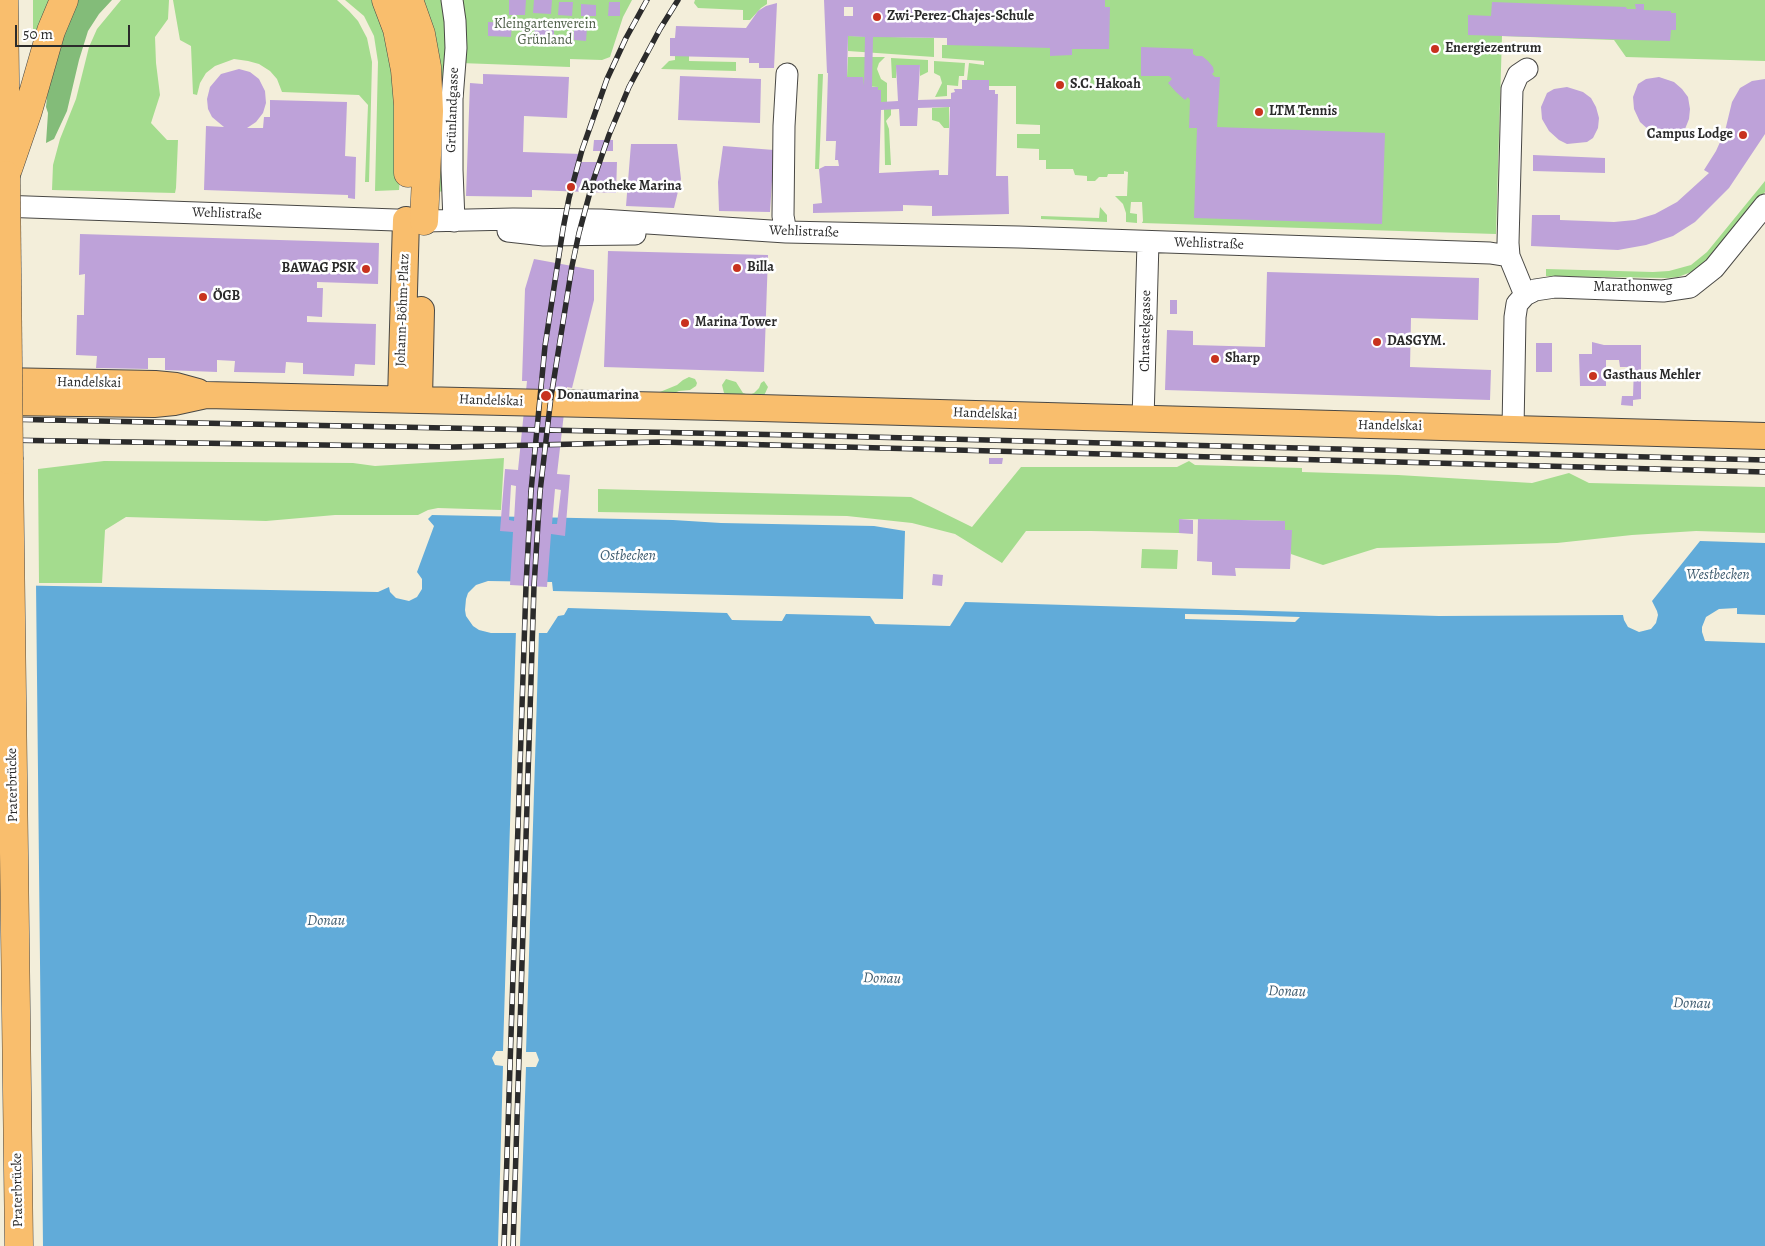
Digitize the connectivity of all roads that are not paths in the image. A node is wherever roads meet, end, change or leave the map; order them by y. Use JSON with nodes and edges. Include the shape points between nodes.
{"nodes":[{"id":1,"x":4,"y":0,"type":"edge"},
{"id":2,"x":64,"y":0,"type":"edge"},
{"id":3,"x":386,"y":0,"type":"edge"},
{"id":4,"x":409,"y":0,"type":"edge"},
{"id":5,"x":452,"y":0,"type":"edge"},
{"id":6,"x":1527,"y":69,"type":"dead end"},
{"id":7,"x":787,"y":74,"type":"dead end"},
{"id":8,"x":6,"y":175,"type":"junction"},
{"id":9,"x":1765,"y":205,"type":"edge"},
{"id":10,"x":0,"y":206,"type":"edge"},
{"id":11,"x":415,"y":221,"type":"junction"},
{"id":12,"x":454,"y":221,"type":"junction"},
{"id":13,"x":786,"y":232,"type":"junction"},
{"id":14,"x":1148,"y":242,"type":"junction"},
{"id":15,"x":1509,"y":256,"type":"junction"},
{"id":16,"x":1525,"y":295,"type":"junction"},
{"id":17,"x":0,"y":381,"type":"edge"},
{"id":18,"x":206,"y":395,"type":"junction"},
{"id":19,"x":410,"y":399,"type":"junction"},
{"id":20,"x":0,"y":402,"type":"edge"},
{"id":21,"x":1144,"y":420,"type":"junction"},
{"id":22,"x":1513,"y":429,"type":"junction"},
{"id":23,"x":1765,"y":436,"type":"edge"},
{"id":24,"x":18,"y":1246,"type":"edge"}],
"edges":[{"from":1,"to":8,"type":"highway","name":"Praterbrücke"},
{"from":2,"to":8,"type":"highway","via":[[50,31]]},
{"from":3,"to":11,"type":"highway","via":[[397,29],[406,70]]},
{"from":4,"to":11,"type":"highway","via":[[421,34],[429,111]]},
{"from":5,"to":12,"type":"street","name":"Grünlandgasse","via":[[456,48],[452,108]]},
{"from":6,"to":15,"type":"street","via":[[1518,75],[1512,89]]},
{"from":7,"to":13,"type":"street","via":[[783,216]]},
{"from":8,"to":24,"type":"highway","name":"Praterbrücke","bridge":true},
{"from":9,"to":16,"type":"street","name":"Marathonweg","via":[[1714,268],[1690,287],[1663,291],[1555,287]]},
{"from":10,"to":11,"type":"street","name":"Wehlistraße"},
{"from":11,"to":12,"type":"street","name":"Wehlistraße"},
{"from":11,"to":19,"type":"main road","name":"Johann-Böhm-Platz"},
{"from":12,"to":13,"type":"street","name":"Wehlistraße","via":[[601,220]]},
{"from":13,"to":14,"type":"street","name":"Wehlistraße"},
{"from":14,"to":15,"type":"street","name":"Wehlistraße"},
{"from":14,"to":21,"type":"street","name":"Chrastekgasse"},
{"from":15,"to":16,"type":"street"},
{"from":16,"to":22,"type":"street","via":[[1517,304]]},
{"from":17,"to":18,"type":"main road","name":"Handelskai","via":[[155,384]]},
{"from":18,"to":19,"type":"main road","name":"Handelskai"},
{"from":18,"to":20,"type":"main road","name":"Handelskai","via":[[154,404]]},
{"from":19,"to":21,"type":"main road","name":"Handelskai"},
{"from":21,"to":22,"type":"main road","name":"Handelskai"},
{"from":22,"to":23,"type":"main road","name":"Handelskai"}]}
